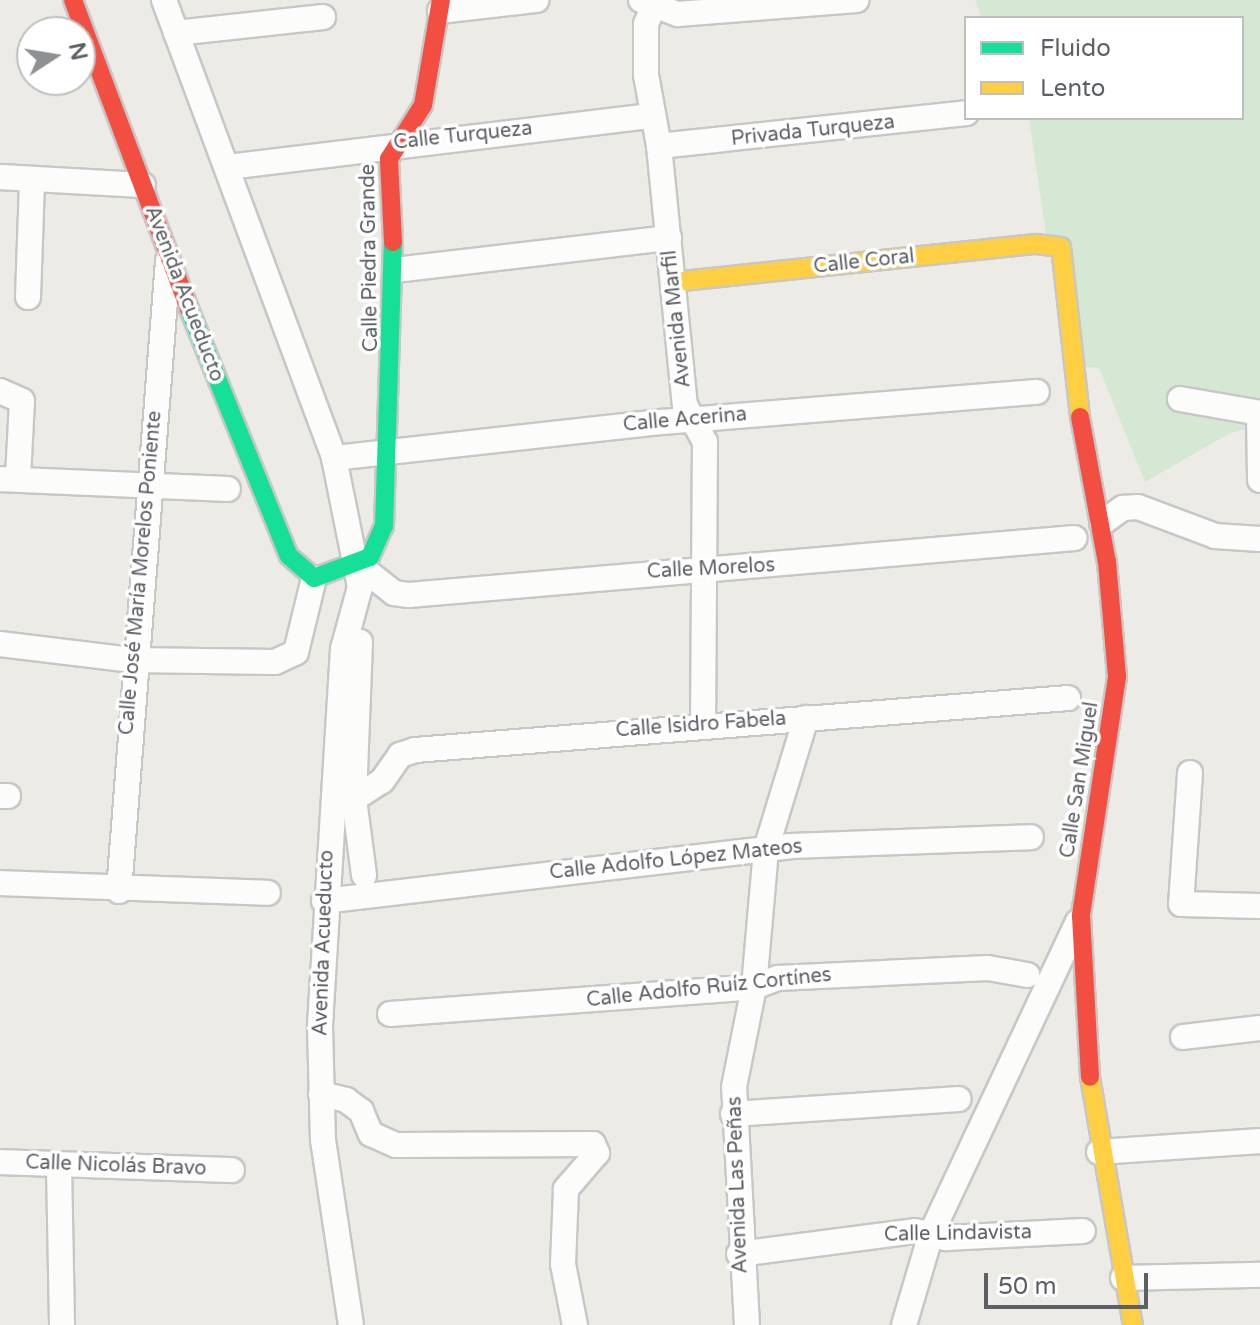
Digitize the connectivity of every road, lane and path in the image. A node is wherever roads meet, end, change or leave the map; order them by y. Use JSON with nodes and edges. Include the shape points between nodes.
{"nodes":[{"id":1,"x":73,"y":0,"type":"edge"},
{"id":2,"x":164,"y":0,"type":"edge"},
{"id":3,"x":536,"y":0,"type":"edge"},
{"id":4,"x":856,"y":0,"type":"edge"},
{"id":5,"x":647,"y":4,"type":"edge"},
{"id":6,"x":440,"y":5,"type":"edge"},
{"id":7,"x":323,"y":17,"type":"dead end"},
{"id":8,"x":176,"y":33,"type":"junction"},
{"id":9,"x":964,"y":113,"type":"edge"},
{"id":10,"x":651,"y":116,"type":"junction"},
{"id":11,"x":396,"y":144,"type":"junction"},
{"id":12,"x":659,"y":146,"type":"junction"},
{"id":13,"x":228,"y":167,"type":"junction"},
{"id":14,"x":0,"y":177,"type":"edge"},
{"id":15,"x":32,"y":180,"type":"junction"},
{"id":16,"x":143,"y":185,"type":"junction"},
{"id":17,"x":669,"y":238,"type":"junction"},
{"id":18,"x":1055,"y":243,"type":"joint"},
{"id":19,"x":169,"y":254,"type":"junction"},
{"id":20,"x":395,"y":270,"type":"junction"},
{"id":21,"x":673,"y":282,"type":"junction"},
{"id":22,"x":28,"y":297,"type":"dead end"},
{"id":23,"x":0,"y":391,"type":"edge"},
{"id":24,"x":1037,"y":392,"type":"dead end"},
{"id":25,"x":1180,"y":399,"type":"dead end"},
{"id":26,"x":1260,"y":413,"type":"edge"},
{"id":27,"x":698,"y":423,"type":"junction"},
{"id":28,"x":392,"y":449,"type":"junction"},
{"id":29,"x":334,"y":458,"type":"junction"},
{"id":30,"x":9,"y":478,"type":"edge"},
{"id":31,"x":1260,"y":480,"type":"edge"},
{"id":32,"x":147,"y":485,"type":"junction"},
{"id":33,"x":228,"y":489,"type":"dead end"},
{"id":34,"x":1102,"y":523,"type":"junction"},
{"id":35,"x":1075,"y":538,"type":"dead end"},
{"id":36,"x":1260,"y":539,"type":"edge"},
{"id":37,"x":356,"y":563,"type":"junction"},
{"id":38,"x":707,"y":568,"type":"junction"},
{"id":39,"x":314,"y":578,"type":"junction"},
{"id":40,"x":359,"y":607,"type":"junction"},
{"id":41,"x":0,"y":644,"type":"edge"},
{"id":42,"x":133,"y":660,"type":"junction"},
{"id":43,"x":1068,"y":698,"type":"dead end"},
{"id":44,"x":806,"y":718,"type":"junction"},
{"id":45,"x":703,"y":724,"type":"junction"},
{"id":46,"x":1190,"y":773,"type":"dead end"},
{"id":47,"x":354,"y":799,"type":"junction"},
{"id":48,"x":1031,"y":837,"type":"dead end"},
{"id":49,"x":766,"y":849,"type":"junction"},
{"id":50,"x":364,"y":875,"type":"dead end"},
{"id":51,"x":0,"y":883,"type":"edge"},
{"id":52,"x":119,"y":891,"type":"junction"},
{"id":53,"x":268,"y":893,"type":"dead end"},
{"id":54,"x":324,"y":901,"type":"junction"},
{"id":55,"x":1260,"y":906,"type":"edge"},
{"id":56,"x":1081,"y":916,"type":"junction"},
{"id":57,"x":1027,"y":975,"type":"dead end"},
{"id":58,"x":754,"y":987,"type":"junction"},
{"id":59,"x":390,"y":1014,"type":"dead end"},
{"id":60,"x":1260,"y":1028,"type":"edge"},
{"id":61,"x":1183,"y":1037,"type":"dead end"},
{"id":62,"x":321,"y":1094,"type":"junction"},
{"id":63,"x":959,"y":1099,"type":"dead end"},
{"id":64,"x":733,"y":1114,"type":"junction"},
{"id":65,"x":1260,"y":1141,"type":"edge"},
{"id":66,"x":1099,"y":1152,"type":"junction"},
{"id":67,"x":0,"y":1162,"type":"edge"},
{"id":68,"x":59,"y":1166,"type":"junction"},
{"id":69,"x":232,"y":1170,"type":"dead end"},
{"id":70,"x":1083,"y":1231,"type":"dead end"},
{"id":71,"x":931,"y":1234,"type":"junction"},
{"id":72,"x":739,"y":1254,"type":"junction"},
{"id":73,"x":1260,"y":1275,"type":"edge"},
{"id":74,"x":1123,"y":1278,"type":"junction"},
{"id":75,"x":62,"y":1325,"type":"edge"},
{"id":76,"x":351,"y":1325,"type":"edge"},
{"id":77,"x":575,"y":1325,"type":"edge"},
{"id":78,"x":747,"y":1325,"type":"edge"},
{"id":79,"x":904,"y":1325,"type":"edge"},
{"id":80,"x":1133,"y":1325,"type":"edge"}],
"edges":[{"from":1,"to":16,"type":"street","name":"Avenida Acueducto"},
{"from":2,"to":8,"type":"street","name":"Avenida Acueducto"},
{"from":3,"to":6,"type":"street"},
{"from":4,"to":5,"type":"street","via":[[678,14]]},
{"from":5,"to":10,"type":"street","name":"Avenida Marfil"},
{"from":6,"to":11,"type":"street","name":"Calle Piedra Grande","via":[[423,105]]},
{"from":7,"to":8,"type":"street"},
{"from":8,"to":13,"type":"street","name":"Avenida Acueducto"},
{"from":9,"to":12,"type":"street","name":"Privada Turqueza"},
{"from":10,"to":11,"type":"street","name":"Calle Turqueza"},
{"from":10,"to":12,"type":"street","name":"Avenida Marfil"},
{"from":11,"to":13,"type":"street","name":"Calle Turqueza"},
{"from":11,"to":20,"type":"street","name":"Calle Piedra Grande","via":[[387,196]]},
{"from":12,"to":17,"type":"street","name":"Avenida Marfil"},
{"from":13,"to":29,"type":"street","name":"Avenida Acueducto"},
{"from":14,"to":15,"type":"street"},
{"from":15,"to":16,"type":"street"},
{"from":15,"to":22,"type":"street"},
{"from":16,"to":19,"type":"street","name":"Avenida Acueducto"},
{"from":17,"to":20,"type":"street"},
{"from":17,"to":21,"type":"street","name":"Avenida Marfil"},
{"from":18,"to":21,"type":"street","name":"Calle Coral"},
{"from":18,"to":34,"type":"street","name":"Calle San Miguel","via":[[1062,252],[1074,386]]},
{"from":19,"to":32,"type":"street","name":"Calle José María Morelos Poniente"},
{"from":19,"to":39,"type":"street","name":"Avenida Acueducto","via":[[289,556]]},
{"from":20,"to":28,"type":"street","name":"Calle Piedra Grande"},
{"from":21,"to":27,"type":"street","name":"Avenida Marfil","via":[[685,405]]},
{"from":23,"to":30,"type":"street","via":[[22,401]]},
{"from":24,"to":27,"type":"street","name":"Calle Acerina"},
{"from":25,"to":26,"type":"street"},
{"from":26,"to":31,"type":"street"},
{"from":27,"to":28,"type":"street","name":"Calle Acerina"},
{"from":27,"to":38,"type":"street","name":"Avenida Marfil","via":[[705,442]]},
{"from":28,"to":29,"type":"street","name":"Calle Acerina"},
{"from":28,"to":37,"type":"street","name":"Calle Piedra Grande","via":[[384,526],[370,557]]},
{"from":29,"to":37,"type":"street","name":"Avenida Acueducto"},
{"from":30,"to":32,"type":"street"},
{"from":32,"to":33,"type":"street"},
{"from":32,"to":42,"type":"street","name":"Calle José María Morelos Poniente"},
{"from":34,"to":36,"type":"street","via":[[1123,508],[1138,507],[1215,536]]},
{"from":34,"to":56,"type":"street","name":"Calle San Miguel","via":[[1117,677]]},
{"from":35,"to":38,"type":"street","name":"Calle Morelos"},
{"from":37,"to":38,"type":"street","name":"Calle Morelos","via":[[394,593],[409,595]]},
{"from":37,"to":39,"type":"street"},
{"from":37,"to":40,"type":"street","name":"Avenida Acueducto"},
{"from":38,"to":45,"type":"street","name":"Avenida Marfil"},
{"from":39,"to":42,"type":"street","via":[[301,643],[287,659],[253,664]]},
{"from":40,"to":47,"type":"street"},
{"from":40,"to":54,"type":"street","name":"Avenida Acueducto","via":[[343,649]]},
{"from":41,"to":42,"type":"street"},
{"from":42,"to":52,"type":"street","name":"Calle José María Morelos Poniente"},
{"from":43,"to":44,"type":"street","name":"Calle Isidro Fabela"},
{"from":44,"to":45,"type":"street","name":"Calle Isidro Fabela"},
{"from":44,"to":49,"type":"street","name":"Avenida Las Peñas"},
{"from":45,"to":47,"type":"street","name":"Calle Isidro Fabela","via":[[415,750],[400,755],[382,781]]},
{"from":46,"to":55,"type":"street","via":[[1181,904]]},
{"from":47,"to":50,"type":"street"},
{"from":48,"to":49,"type":"street","name":"Calle Adolfo López Mateos"},
{"from":49,"to":54,"type":"street","name":"Calle Adolfo López Mateos"},
{"from":49,"to":58,"type":"street","name":"Avenida Las Peñas"},
{"from":51,"to":52,"type":"street"},
{"from":52,"to":53,"type":"street"},
{"from":54,"to":62,"type":"street","name":"Avenida Acueducto"},
{"from":56,"to":66,"type":"street","name":"Calle San Miguel","via":[[1084,1044]]},
{"from":56,"to":71,"type":"street"},
{"from":57,"to":58,"type":"street","name":"Calle Adolfo Ruíz Cortínes","via":[[988,968],[768,979]]},
{"from":58,"to":59,"type":"street","name":"Calle Adolfo Ruíz Cortínes"},
{"from":58,"to":64,"type":"street","name":"Avenida Las Peñas"},
{"from":60,"to":61,"type":"street"},
{"from":62,"to":76,"type":"street","name":"Avenida Acueducto","via":[[329,1198]]},
{"from":62,"to":77,"type":"street","via":[[361,1111],[382,1143],[586,1143],[596,1148],[566,1189],[563,1264]]},
{"from":63,"to":64,"type":"street"},
{"from":64,"to":72,"type":"street","name":"Avenida Las Peñas"},
{"from":65,"to":66,"type":"street"},
{"from":66,"to":74,"type":"street","name":"Calle San Miguel"},
{"from":67,"to":68,"type":"street","name":"Calle Nicolás Bravo"},
{"from":68,"to":69,"type":"street","name":"Calle Nicolás Bravo"},
{"from":68,"to":75,"type":"street"},
{"from":70,"to":71,"type":"street","name":"Calle Lindavista"},
{"from":71,"to":72,"type":"street","name":"Calle Lindavista"},
{"from":71,"to":79,"type":"street"},
{"from":72,"to":78,"type":"street","name":"Avenida Las Peñas"},
{"from":73,"to":74,"type":"street"},
{"from":74,"to":80,"type":"street","name":"Calle San Miguel"}]}
